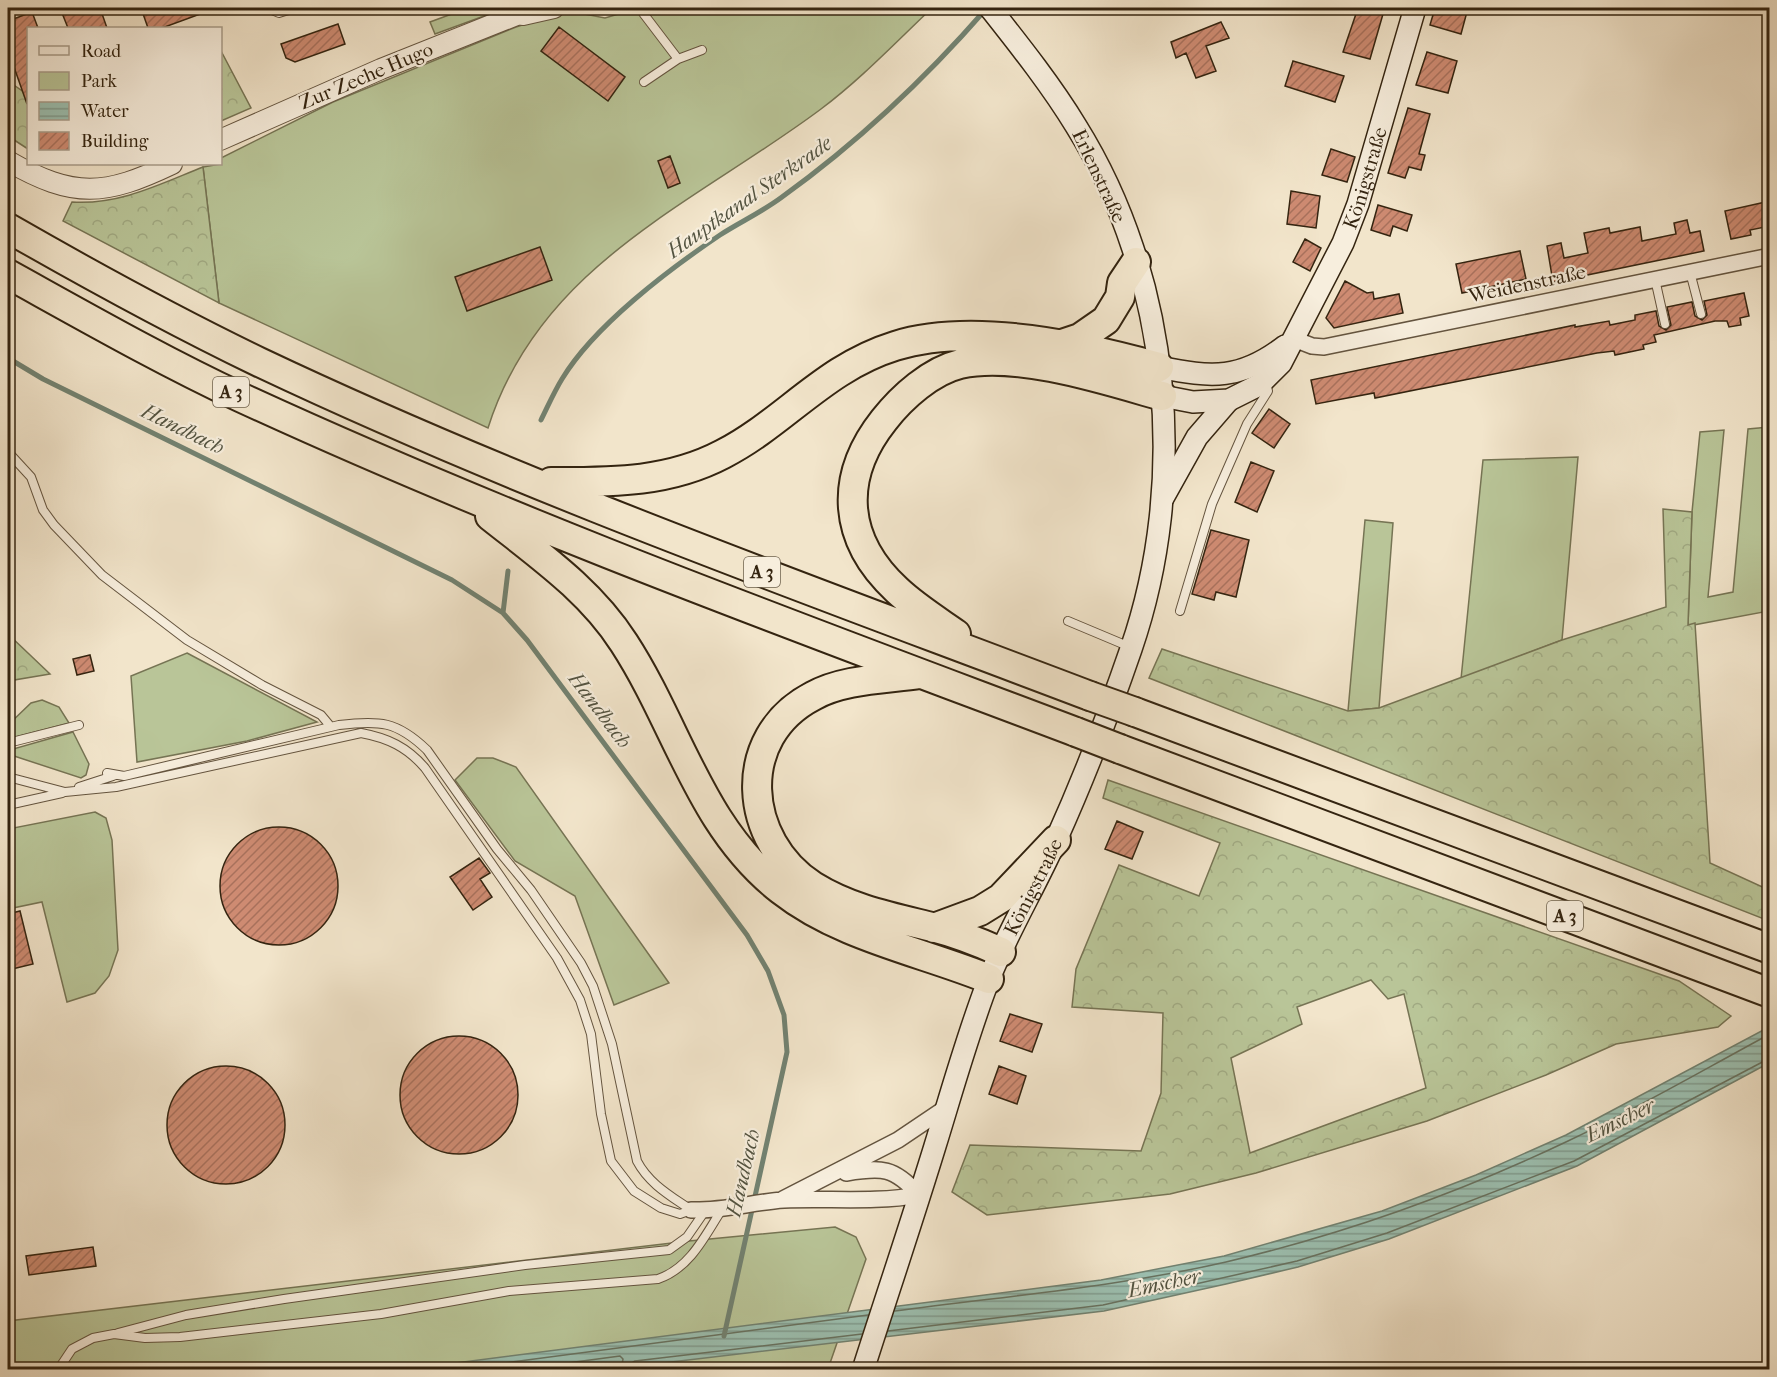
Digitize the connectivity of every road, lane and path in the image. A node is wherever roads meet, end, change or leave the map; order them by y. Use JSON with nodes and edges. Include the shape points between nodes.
{"nodes":[{"id":1,"x":267,"y":8,"type":"edge"},
{"id":2,"x":295,"y":8,"type":"edge"},
{"id":3,"x":534,"y":8,"type":"edge"},
{"id":4,"x":554,"y":8,"type":"edge"},
{"id":5,"x":990,"y":8,"type":"edge"},
{"id":6,"x":1414,"y":8,"type":"edge"},
{"id":7,"x":643,"y":13,"type":"dead end"},
{"id":8,"x":514,"y":16,"type":"junction"},
{"id":9,"x":702,"y":50,"type":"dead end"},
{"id":10,"x":678,"y":59,"type":"junction"},
{"id":11,"x":644,"y":82,"type":"dead end"},
{"id":12,"x":222,"y":139,"type":"edge"},
{"id":13,"x":8,"y":161,"type":"edge"},
{"id":14,"x":170,"y":165,"type":"edge"},
{"id":15,"x":8,"y":228,"type":"edge"},
{"id":16,"x":1770,"y":256,"type":"edge"},
{"id":17,"x":1136,"y":262,"type":"junction"},
{"id":18,"x":1690,"y":272,"type":"junction"},
{"id":19,"x":8,"y":274,"type":"edge"},
{"id":20,"x":1655,"y":279,"type":"junction"},
{"id":21,"x":1701,"y":314,"type":"dead end"},
{"id":22,"x":1665,"y":324,"type":"dead end"},
{"id":23,"x":1294,"y":339,"type":"junction"},
{"id":24,"x":1056,"y":346,"type":"junction"},
{"id":25,"x":1159,"y":367,"type":"junction"},
{"id":26,"x":1262,"y":372,"type":"junction"},
{"id":27,"x":1162,"y":396,"type":"junction"},
{"id":28,"x":1229,"y":399,"type":"junction"},
{"id":29,"x":8,"y":452,"type":"edge"},
{"id":30,"x":533,"y":482,"type":"junction"},
{"id":31,"x":462,"y":494,"type":"junction"},
{"id":32,"x":1161,"y":501,"type":"junction"},
{"id":33,"x":1180,"y":611,"type":"dead end"},
{"id":34,"x":1068,"y":621,"type":"dead end"},
{"id":35,"x":1132,"y":648,"type":"junction"},
{"id":36,"x":992,"y":659,"type":"junction"},
{"id":37,"x":922,"y":674,"type":"junction"},
{"id":38,"x":79,"y":725,"type":"dead end"},
{"id":39,"x":331,"y":727,"type":"junction"},
{"id":40,"x":8,"y":743,"type":"edge"},
{"id":41,"x":8,"y":777,"type":"edge"},
{"id":42,"x":65,"y":792,"type":"junction"},
{"id":43,"x":8,"y":805,"type":"edge"},
{"id":44,"x":1056,"y":840,"type":"junction"},
{"id":45,"x":934,"y":928,"type":"junction"},
{"id":46,"x":1770,"y":949,"type":"edge"},
{"id":47,"x":1001,"y":952,"type":"junction"},
{"id":48,"x":989,"y":979,"type":"junction"},
{"id":49,"x":1770,"y":993,"type":"edge"},
{"id":50,"x":947,"y":1107,"type":"junction"},
{"id":51,"x":833,"y":1175,"type":"junction"},
{"id":52,"x":920,"y":1196,"type":"junction"},
{"id":53,"x":772,"y":1202,"type":"junction"},
{"id":54,"x":722,"y":1209,"type":"junction"},
{"id":55,"x":699,"y":1210,"type":"junction"},
{"id":56,"x":114,"y":1334,"type":"junction"},
{"id":57,"x":58,"y":1370,"type":"edge"},
{"id":58,"x":863,"y":1370,"type":"edge"}],
"edges":[{"from":1,"to":2,"type":"lane","via":[[279,13]]},
{"from":3,"to":8,"type":"street","name":"Zur Zeche Hugo"},
{"from":4,"to":8,"type":"street","name":"Zur Zeche Hugo"},
{"from":5,"to":17,"type":"main road","name":"Erlenstraße","via":[[1077,127],[1107,185]]},
{"from":6,"to":23,"type":"main road","name":"Königstraße","via":[[1358,204],[1343,243]]},
{"from":7,"to":10,"type":"lane"},
{"from":8,"to":12,"type":"street","name":"Zur Zeche Hugo"},
{"from":9,"to":10,"type":"lane"},
{"from":10,"to":11,"type":"lane"},
{"from":13,"to":14,"type":"street","via":[[38,178],[86,190],[126,184]]},
{"from":15,"to":30,"type":"highway","number":"A 3","via":[[259,361]]},
{"from":16,"to":18,"type":"street","name":"Weidenstraße"},
{"from":17,"to":24,"type":"highway","via":[[1106,320],[1080,338]]},
{"from":17,"to":25,"type":"main road","name":"Erlenstraße","via":[[1153,319]]},
{"from":18,"to":20,"type":"street","name":"Weidenstraße"},
{"from":18,"to":21,"type":"lane"},
{"from":19,"to":31,"type":"highway","number":"A 3","via":[[238,396]]},
{"from":20,"to":22,"type":"lane"},
{"from":20,"to":23,"type":"street","name":"Weidenstraße","via":[[1324,347]]},
{"from":23,"to":26,"type":"main road","name":"Königstraße"},
{"from":24,"to":25,"type":"highway"},
{"from":24,"to":30,"type":"highway","via":[[976,336],[915,340],[857,361],[746,441],[690,469],[637,481]]},
{"from":25,"to":26,"type":"main road","name":"Königstraße","via":[[1208,375]]},
{"from":25,"to":27,"type":"main road","name":"Königstraße"},
{"from":26,"to":28,"type":"main road","name":"Königstraße","via":[[1250,390]]},
{"from":26,"to":33,"type":"lane","via":[[1268,391],[1247,424],[1212,504]]},
{"from":27,"to":28,"type":"main road","name":"Königstraße","via":[[1193,402]]},
{"from":27,"to":32,"type":"main road","name":"Königstraße"},
{"from":27,"to":36,"type":"highway","via":[[1096,377],[986,360],[958,364],[933,376],[892,410],[876,430],[853,480],[855,519],[863,546],[899,592]]},
{"from":28,"to":32,"type":"main road","via":[[1201,430]]},
{"from":29,"to":39,"type":"lane","via":[[32,477],[43,510],[54,525],[102,575],[187,640],[321,715]]},
{"from":30,"to":36,"type":"highway","number":"A 3"},
{"from":31,"to":37,"type":"highway","number":"A 3"},
{"from":31,"to":48,"type":"highway","via":[[557,568],[598,608],[639,668],[714,816],[760,873],[827,919]]},
{"from":32,"to":35,"type":"main road","name":"Königstraße","via":[[1152,578]]},
{"from":34,"to":35,"type":"lane"},
{"from":35,"to":44,"type":"main road","name":"Königstraße"},
{"from":36,"to":46,"type":"highway","number":"A 3","bridge":true},
{"from":37,"to":45,"type":"highway","via":[[833,688],[796,706],[776,728],[764,752],[757,792],[769,840],[799,875],[853,906]]},
{"from":37,"to":49,"type":"highway","number":"A 3","bridge":true},
{"from":38,"to":40,"type":"lane"},
{"from":39,"to":42,"type":"lane","via":[[124,776],[111,774]]},
{"from":39,"to":55,"type":"lane","via":[[380,722],[399,729],[427,750],[581,963],[602,1010],[638,1161],[650,1180]]},
{"from":41,"to":42,"type":"lane"},
{"from":42,"to":43,"type":"lane"},
{"from":42,"to":55,"type":"lane","via":[[124,785],[347,734],[375,736],[410,751],[557,958],[580,1000],[591,1034],[611,1161],[647,1201],[680,1214]]},
{"from":44,"to":45,"type":"highway","via":[[1001,898],[980,911]]},
{"from":44,"to":47,"type":"main road","name":"Königstraße"},
{"from":45,"to":47,"type":"highway"},
{"from":47,"to":48,"type":"main road","name":"Königstraße"},
{"from":48,"to":50,"type":"main road","name":"Königstraße"},
{"from":50,"to":51,"type":"street","via":[[898,1140]]},
{"from":50,"to":52,"type":"main road","name":"Königstraße"},
{"from":51,"to":52,"type":"street","via":[[885,1169]]},
{"from":51,"to":53,"type":"street"},
{"from":52,"to":53,"type":"street"},
{"from":52,"to":58,"type":"main road","name":"Königstraße"},
{"from":53,"to":54,"type":"street"},
{"from":54,"to":55,"type":"street"},
{"from":54,"to":56,"type":"lane","via":[[684,1263],[658,1279],[509,1291],[381,1314],[180,1336],[145,1338]]},
{"from":55,"to":56,"type":"lane","via":[[687,1238],[669,1250],[525,1265],[241,1305]]},
{"from":56,"to":57,"type":"lane","via":[[93,1338],[72,1349]]}]}
